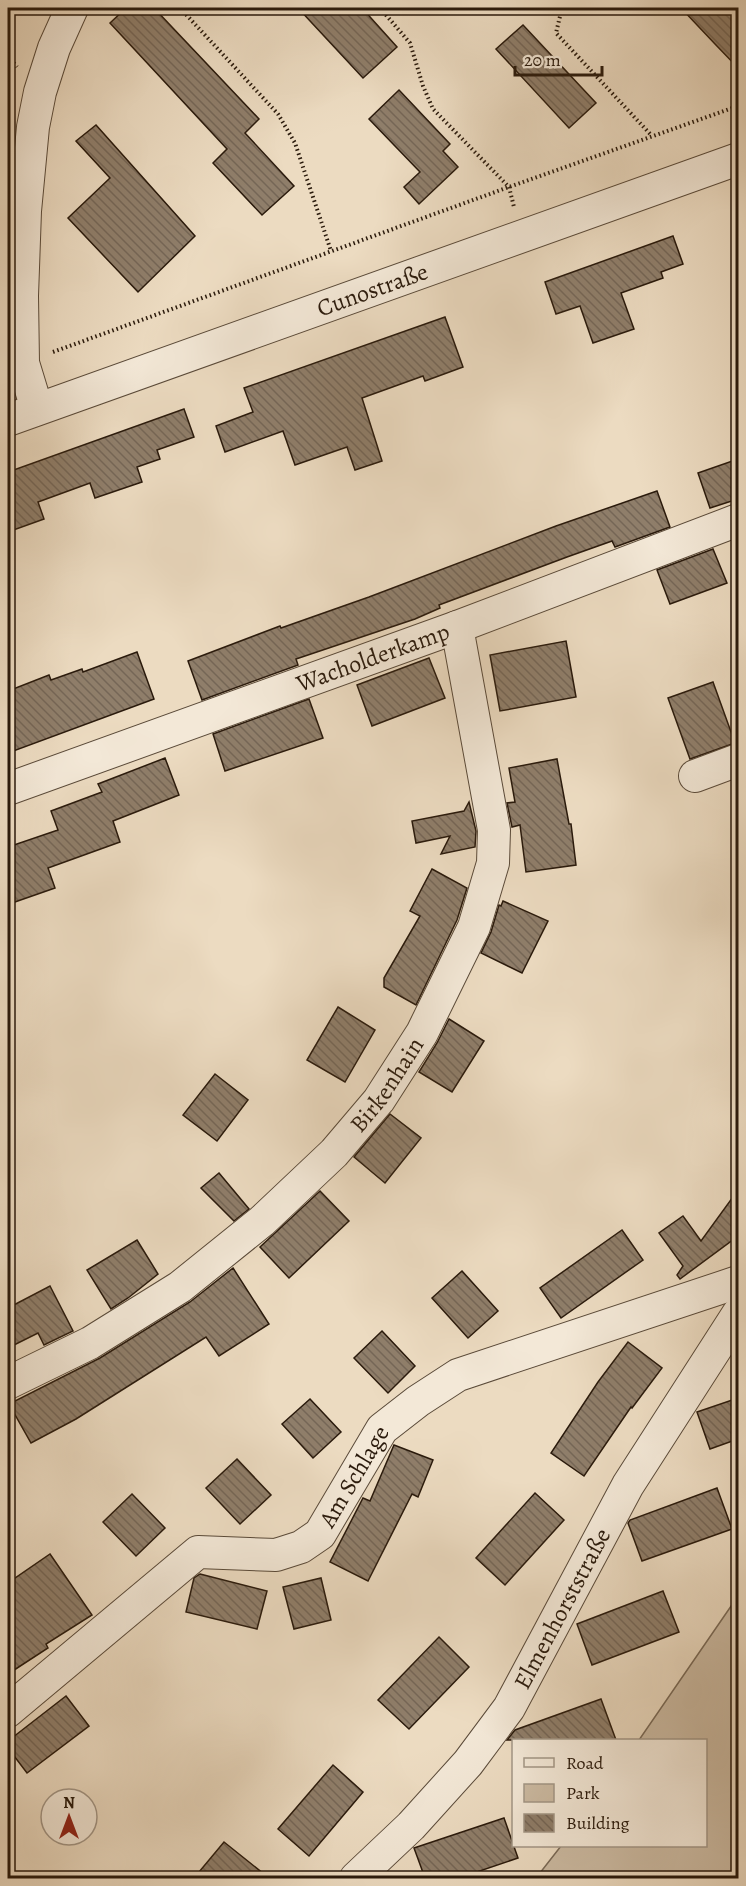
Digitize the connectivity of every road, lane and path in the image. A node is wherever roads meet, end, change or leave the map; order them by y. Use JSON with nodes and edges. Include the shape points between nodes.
{"nodes":[{"id":1,"x":72,"y":8,"type":"edge"},
{"id":2,"x":180,"y":8,"type":"edge"},
{"id":3,"x":380,"y":8,"type":"edge"},
{"id":4,"x":562,"y":8,"type":"edge"},
{"id":5,"x":738,"y":106,"type":"edge"},
{"id":6,"x":652,"y":136,"type":"junction"},
{"id":7,"x":738,"y":159,"type":"edge"},
{"id":8,"x":509,"y":186,"type":"junction"},
{"id":9,"x":522,"y":237,"type":"junction"},
{"id":10,"x":331,"y":251,"type":"junction"},
{"id":11,"x":23,"y":363,"type":"junction"},
{"id":12,"x":37,"y":409,"type":"junction"},
{"id":13,"x":8,"y":420,"type":"edge"},
{"id":14,"x":738,"y":520,"type":"edge"},
{"id":15,"x":457,"y":627,"type":"junction"},
{"id":16,"x":738,"y":760,"type":"edge"},
{"id":17,"x":695,"y":776,"type":"dead end"},
{"id":18,"x":8,"y":789,"type":"edge"},
{"id":19,"x":738,"y":1282,"type":"edge"},
{"id":20,"x":738,"y":1314,"type":"edge"},
{"id":21,"x":8,"y":1383,"type":"edge"},
{"id":22,"x":8,"y":1711,"type":"edge"},
{"id":23,"x":356,"y":1878,"type":"edge"}],
"edges":[{"from":1,"to":11,"type":"street","via":[[54,48],[33,128],[25,211]]},
{"from":2,"to":10,"type":"path","via":[[278,114],[295,143]]},
{"from":3,"to":8,"type":"path","via":[[410,43],[433,109]]},
{"from":4,"to":6,"type":"path","via":[[556,33]]},
{"from":5,"to":6,"type":"path"},
{"from":6,"to":8,"type":"path"},
{"from":7,"to":9,"type":"street","name":"Cunostraße"},
{"from":8,"to":9,"type":"path"},
{"from":8,"to":10,"type":"path"},
{"from":9,"to":12,"type":"street","name":"Cunostraße"},
{"from":10,"to":11,"type":"path"},
{"from":11,"to":12,"type":"street"},
{"from":12,"to":13,"type":"street","name":"Cunostraße"},
{"from":14,"to":15,"type":"street","name":"Wacholderkamp"},
{"from":15,"to":18,"type":"street","name":"Wacholderkamp"},
{"from":15,"to":21,"type":"street","name":"Birkenhain","via":[[495,830],[493,862],[474,927],[422,1033],[379,1100],[334,1153],[262,1221],[180,1287],[90,1343]]},
{"from":16,"to":17,"type":"street"},
{"from":19,"to":22,"type":"street","name":"Am Schlage","via":[[458,1375],[382,1429],[320,1534],[301,1547],[276,1555],[198,1552]]},
{"from":20,"to":23,"type":"street","name":"Elmenhorststraße","via":[[628,1485],[509,1708],[468,1763],[411,1826]]}]}
